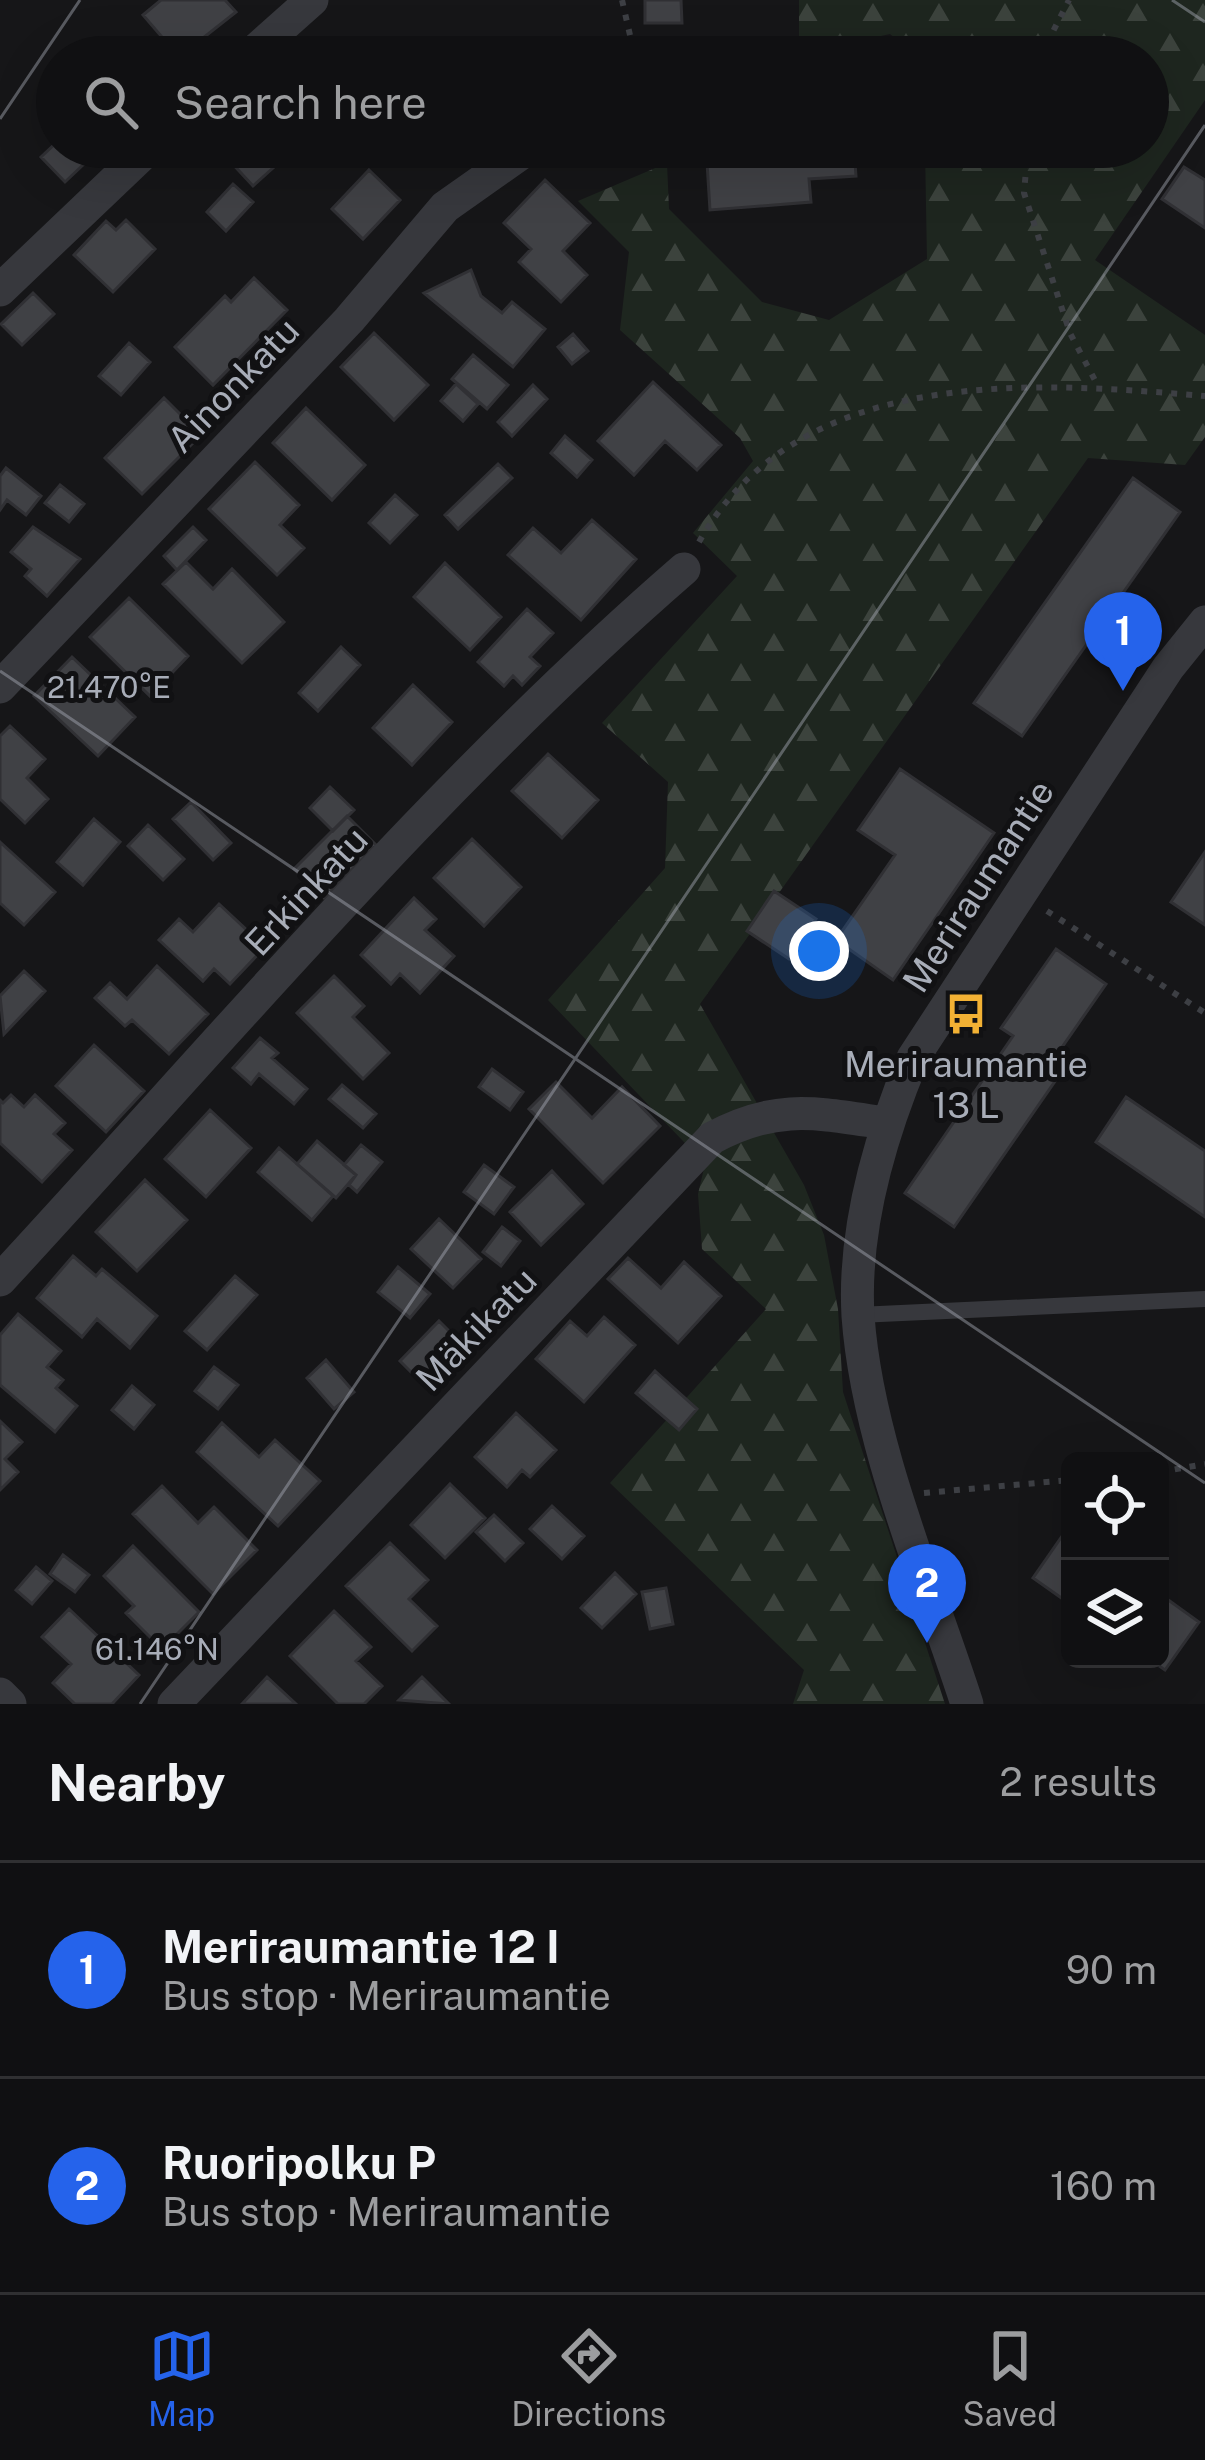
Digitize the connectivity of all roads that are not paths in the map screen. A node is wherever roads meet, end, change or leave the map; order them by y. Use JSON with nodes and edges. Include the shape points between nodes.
{"nodes":[{"id":1,"x":312,"y":0,"type":"edge"},
{"id":2,"x":272,"y":36,"type":"edge"},
{"id":3,"x":128,"y":168,"type":"edge"},
{"id":4,"x":500,"y":168,"type":"edge"},
{"id":5,"x":0,"y":290,"type":"edge"},
{"id":6,"x":684,"y":568,"type":"road end"},
{"id":7,"x":1205,"y":622,"type":"edge"},
{"id":8,"x":0,"y":687,"type":"edge"},
{"id":9,"x":885,"y":1123,"type":"junction"},
{"id":10,"x":0,"y":1280,"type":"edge"},
{"id":11,"x":1205,"y":1299,"type":"edge"},
{"id":12,"x":858,"y":1315,"type":"junction"},
{"id":13,"x":0,"y":1694,"type":"edge"},
{"id":14,"x":10,"y":1704,"type":"edge"},
{"id":15,"x":174,"y":1704,"type":"edge"},
{"id":16,"x":967,"y":1704,"type":"edge"}],
"edges":[{"from":1,"to":2,"type":"street"},
{"from":3,"to":5,"type":"street"},
{"from":4,"to":8,"type":"street","name":"Ainonkatu","via":[[445,207],[349,320]]},
{"from":6,"to":10,"type":"street","name":"Erkinkatu","via":[[577,662],[438,805]]},
{"from":7,"to":9,"type":"street","name":"Meriraumantie","via":[[913,1058]]},
{"from":9,"to":12,"type":"street","name":"Meriraumantie"},
{"from":9,"to":15,"type":"street","name":"Mäkikatu","via":[[796,1110],[741,1122],[712,1138]]},
{"from":11,"to":12,"type":"lane"},
{"from":12,"to":16,"type":"street","name":"Meriraumantie","via":[[869,1388]]},
{"from":13,"to":14,"type":"street"}]}
